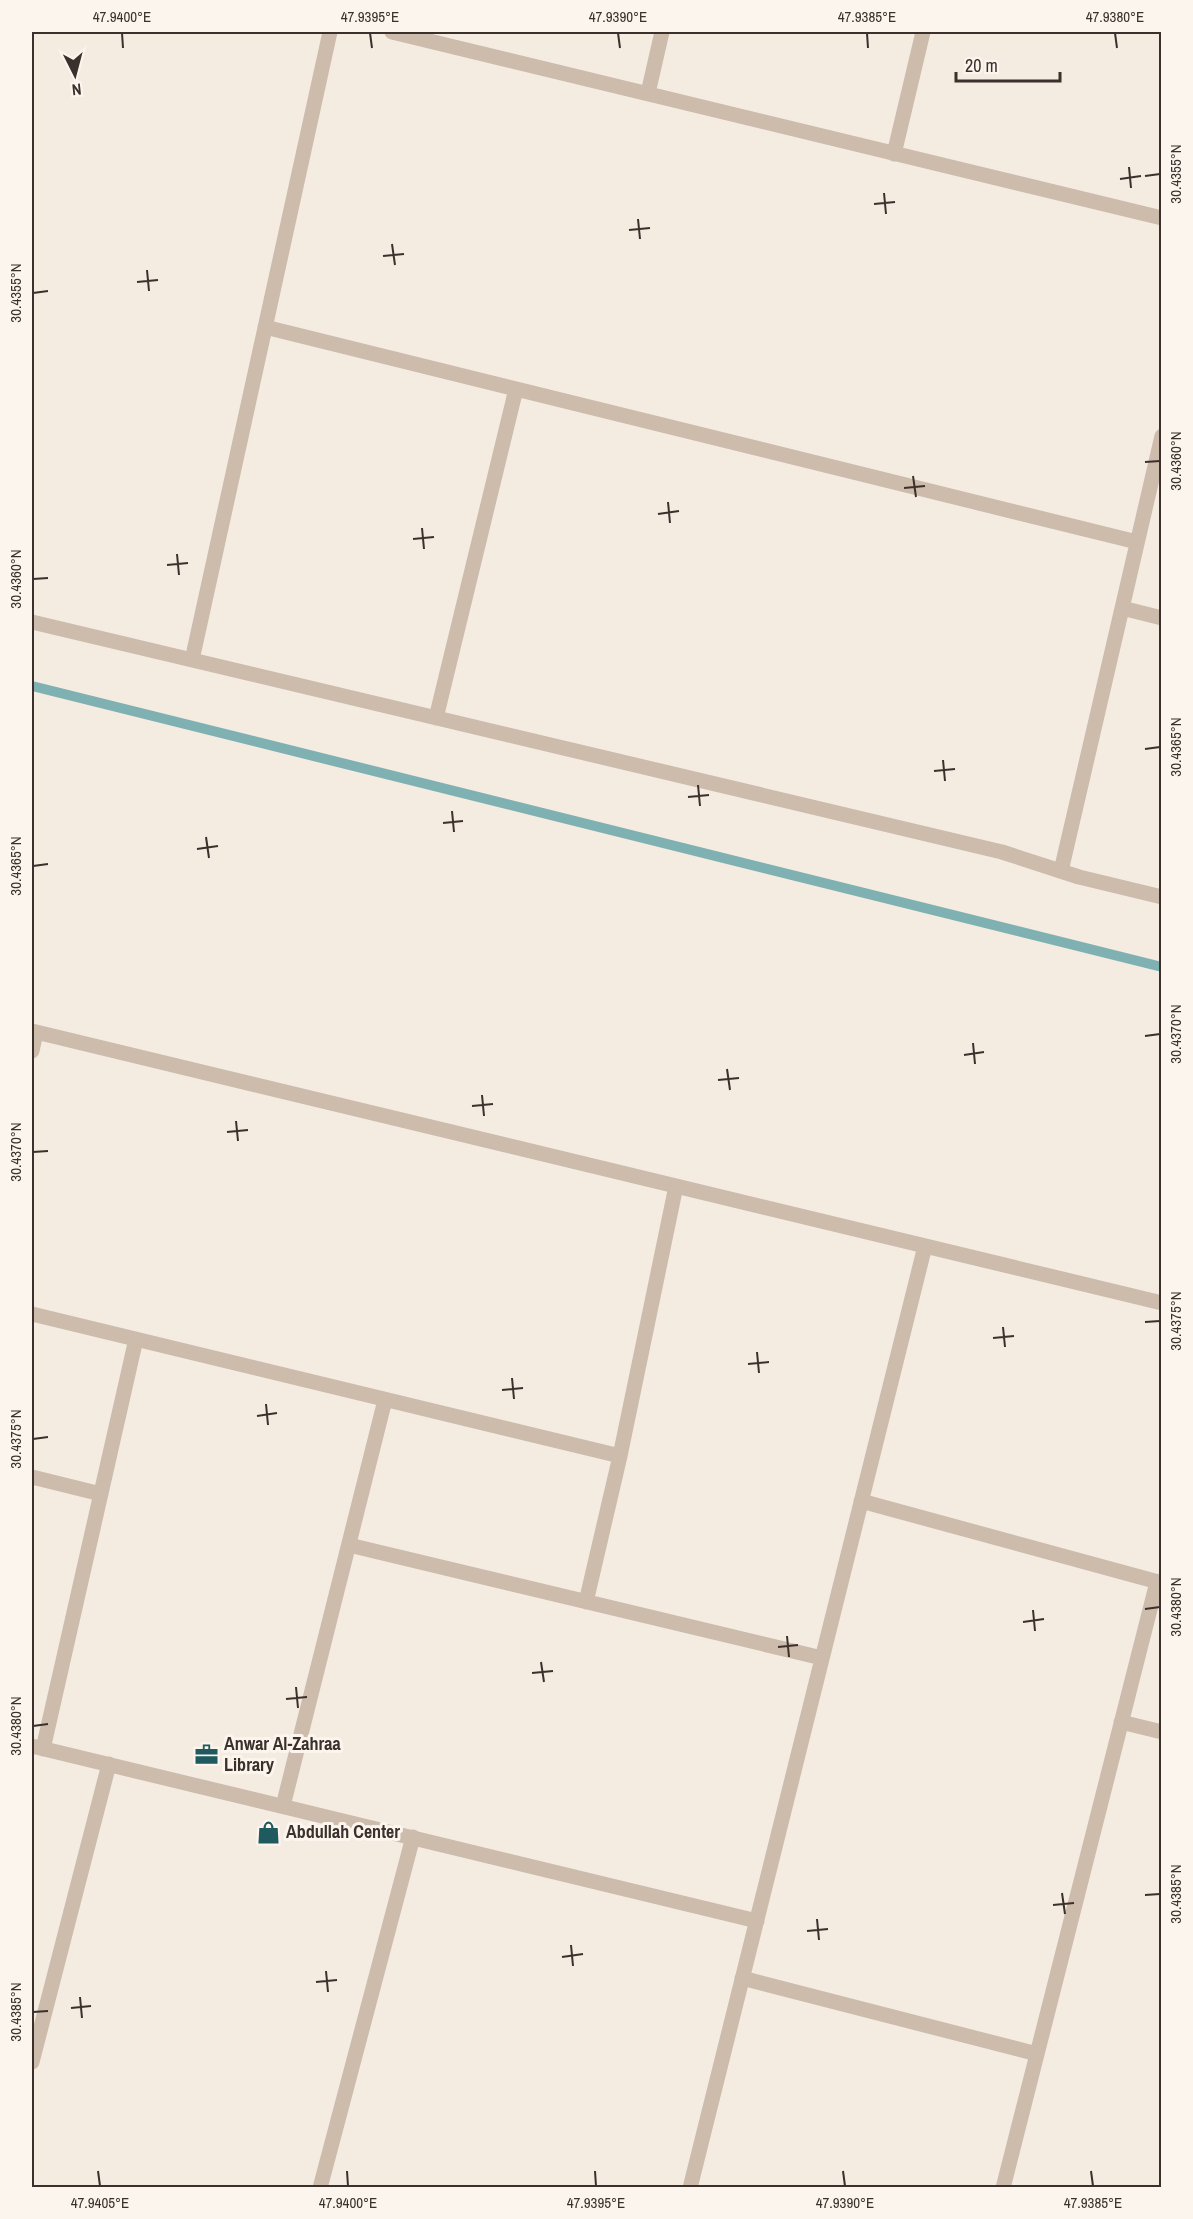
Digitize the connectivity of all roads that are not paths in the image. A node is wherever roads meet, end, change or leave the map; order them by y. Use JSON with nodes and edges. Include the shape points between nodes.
{"nodes":[{"id":1,"x":330,"y":32,"type":"edge"},
{"id":2,"x":392,"y":32,"type":"edge"},
{"id":3,"x":662,"y":32,"type":"edge"},
{"id":4,"x":922,"y":32,"type":"edge"},
{"id":5,"x":648,"y":93,"type":"junction"},
{"id":6,"x":894,"y":153,"type":"junction"},
{"id":7,"x":1161,"y":218,"type":"edge"},
{"id":8,"x":265,"y":327,"type":"junction"},
{"id":9,"x":516,"y":389,"type":"junction"},
{"id":10,"x":1161,"y":436,"type":"edge"},
{"id":11,"x":1137,"y":542,"type":"junction"},
{"id":12,"x":1122,"y":608,"type":"junction"},
{"id":13,"x":1161,"y":618,"type":"edge"},
{"id":14,"x":32,"y":622,"type":"edge"},
{"id":15,"x":192,"y":660,"type":"junction"},
{"id":16,"x":436,"y":718,"type":"junction"},
{"id":17,"x":1061,"y":871,"type":"junction"},
{"id":18,"x":1161,"y":897,"type":"edge"},
{"id":19,"x":34,"y":1032,"type":"edge"},
{"id":20,"x":32,"y":1051,"type":"edge"},
{"id":21,"x":676,"y":1186,"type":"junction"},
{"id":22,"x":925,"y":1246,"type":"junction"},
{"id":23,"x":1161,"y":1303,"type":"edge"},
{"id":24,"x":32,"y":1314,"type":"edge"},
{"id":25,"x":136,"y":1339,"type":"junction"},
{"id":26,"x":385,"y":1400,"type":"junction"},
{"id":27,"x":620,"y":1456,"type":"junction"},
{"id":28,"x":32,"y":1477,"type":"edge"},
{"id":29,"x":101,"y":1494,"type":"junction"},
{"id":30,"x":861,"y":1501,"type":"junction"},
{"id":31,"x":349,"y":1545,"type":"junction"},
{"id":32,"x":1159,"y":1582,"type":"edge"},
{"id":33,"x":586,"y":1602,"type":"junction"},
{"id":34,"x":822,"y":1658,"type":"junction"},
{"id":35,"x":1121,"y":1722,"type":"junction"},
{"id":36,"x":1161,"y":1732,"type":"edge"},
{"id":37,"x":37,"y":1747,"type":"edge"},
{"id":38,"x":109,"y":1764,"type":"junction"},
{"id":39,"x":283,"y":1806,"type":"junction"},
{"id":40,"x":413,"y":1838,"type":"junction"},
{"id":41,"x":757,"y":1921,"type":"junction"},
{"id":42,"x":742,"y":1978,"type":"junction"},
{"id":43,"x":1037,"y":2054,"type":"junction"},
{"id":44,"x":32,"y":2062,"type":"edge"},
{"id":45,"x":320,"y":2187,"type":"edge"},
{"id":46,"x":690,"y":2187,"type":"edge"},
{"id":47,"x":1003,"y":2187,"type":"edge"}],
"edges":[{"from":1,"to":8,"type":"street"},
{"from":2,"to":5,"type":"street"},
{"from":3,"to":5,"type":"street"},
{"from":4,"to":6,"type":"street"},
{"from":5,"to":6,"type":"street"},
{"from":6,"to":7,"type":"street"},
{"from":8,"to":9,"type":"street"},
{"from":8,"to":15,"type":"street"},
{"from":9,"to":11,"type":"street"},
{"from":9,"to":16,"type":"street"},
{"from":10,"to":11,"type":"street"},
{"from":11,"to":12,"type":"street"},
{"from":12,"to":13,"type":"street"},
{"from":12,"to":17,"type":"street"},
{"from":14,"to":15,"type":"street"},
{"from":15,"to":16,"type":"street"},
{"from":16,"to":17,"type":"street","via":[[1002,852]]},
{"from":17,"to":18,"type":"street"},
{"from":19,"to":20,"type":"street"},
{"from":19,"to":21,"type":"street"},
{"from":21,"to":22,"type":"street"},
{"from":21,"to":27,"type":"street"},
{"from":22,"to":23,"type":"street"},
{"from":22,"to":30,"type":"street"},
{"from":24,"to":25,"type":"street"},
{"from":25,"to":26,"type":"street"},
{"from":25,"to":29,"type":"street"},
{"from":26,"to":27,"type":"street"},
{"from":26,"to":31,"type":"street"},
{"from":27,"to":33,"type":"street"},
{"from":28,"to":29,"type":"street"},
{"from":29,"to":37,"type":"street"},
{"from":30,"to":32,"type":"street"},
{"from":30,"to":34,"type":"street"},
{"from":31,"to":33,"type":"street"},
{"from":31,"to":39,"type":"street"},
{"from":32,"to":35,"type":"street"},
{"from":33,"to":34,"type":"street"},
{"from":34,"to":41,"type":"street"},
{"from":35,"to":36,"type":"street"},
{"from":35,"to":43,"type":"street"},
{"from":37,"to":38,"type":"street"},
{"from":38,"to":39,"type":"street"},
{"from":38,"to":44,"type":"street"},
{"from":39,"to":40,"type":"street"},
{"from":40,"to":41,"type":"street"},
{"from":40,"to":45,"type":"street"},
{"from":41,"to":42,"type":"street"},
{"from":42,"to":43,"type":"street"},
{"from":42,"to":46,"type":"street"},
{"from":43,"to":47,"type":"street"}]}
